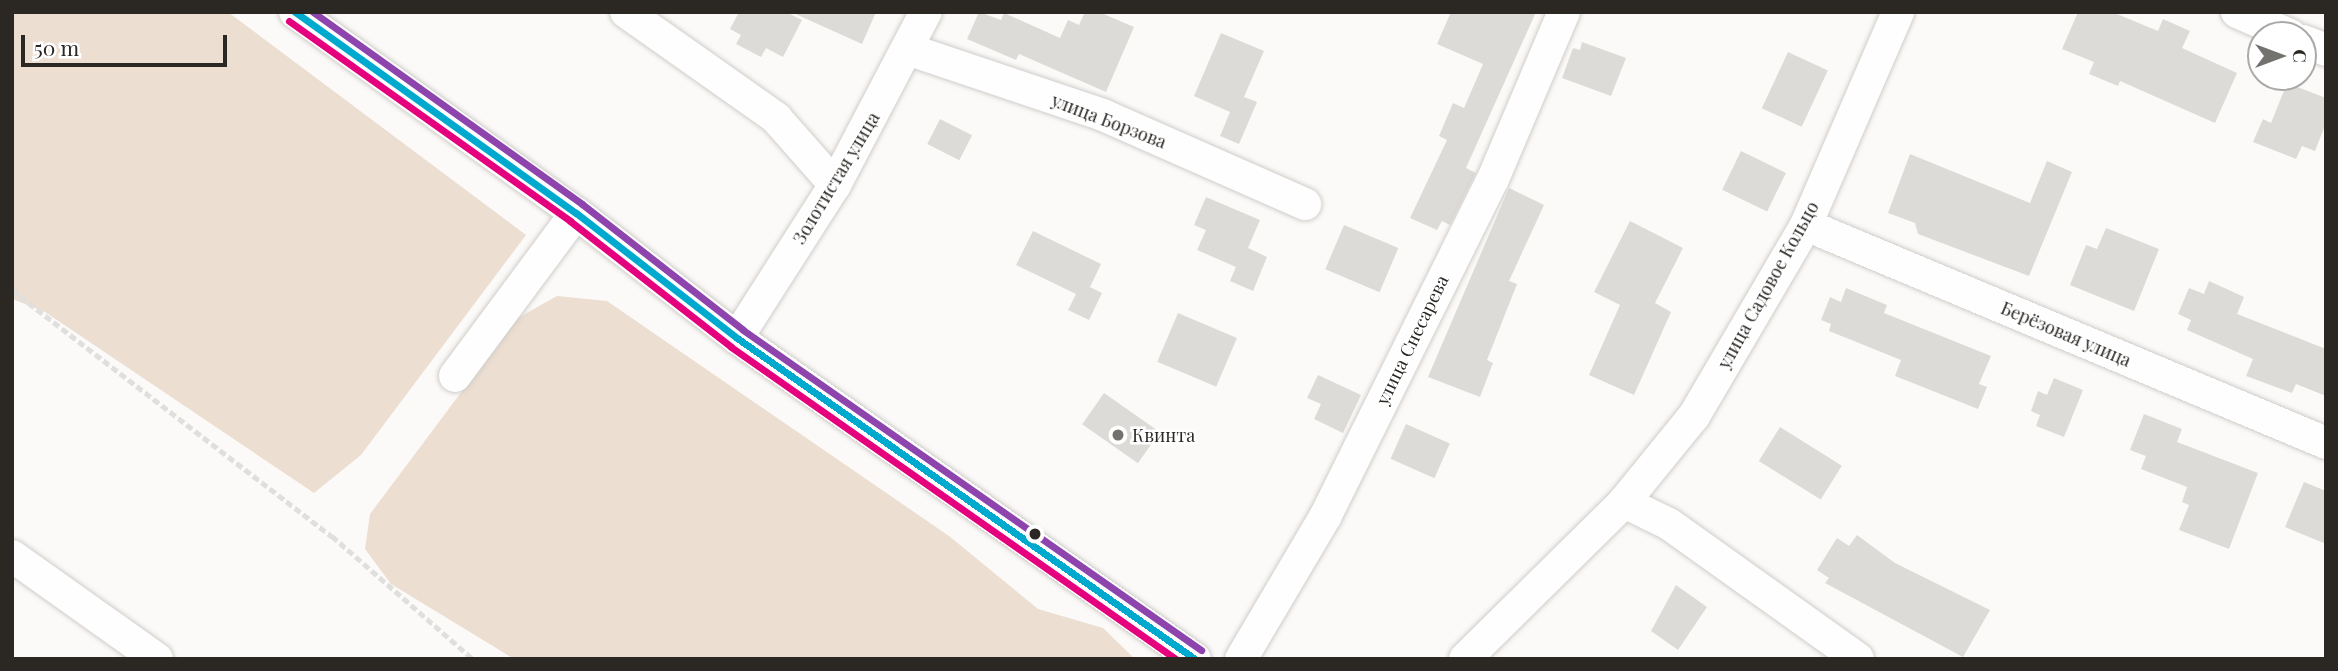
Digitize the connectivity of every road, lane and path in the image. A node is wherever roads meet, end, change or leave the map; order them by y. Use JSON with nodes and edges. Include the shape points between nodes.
{"nodes":[{"id":1,"x":295,"y":12,"type":"edge"},
{"id":2,"x":626,"y":12,"type":"edge"},
{"id":3,"x":926,"y":12,"type":"edge"},
{"id":4,"x":1564,"y":12,"type":"edge"},
{"id":5,"x":1898,"y":12,"type":"edge"},
{"id":6,"x":2237,"y":12,"type":"edge"},
{"id":7,"x":2258,"y":21,"type":"edge"},
{"id":8,"x":910,"y":50,"type":"junction"},
{"id":9,"x":835,"y":185,"type":"junction"},
{"id":10,"x":1305,"y":204,"type":"dead end"},
{"id":11,"x":576,"y":213,"type":"junction"},
{"id":12,"x":1805,"y":225,"type":"junction"},
{"id":13,"x":12,"y":290,"type":"edge"},
{"id":14,"x":737,"y":338,"type":"junction"},
{"id":15,"x":455,"y":376,"type":"dead end"},
{"id":16,"x":2326,"y":443,"type":"edge"},
{"id":17,"x":1624,"y":502,"type":"junction"},
{"id":18,"x":12,"y":556,"type":"edge"},
{"id":19,"x":158,"y":659,"type":"edge"},
{"id":20,"x":473,"y":659,"type":"edge"},
{"id":21,"x":1195,"y":659,"type":"edge"},
{"id":22,"x":1241,"y":659,"type":"edge"},
{"id":23,"x":1465,"y":659,"type":"edge"},
{"id":24,"x":1858,"y":659,"type":"edge"}],
"edges":[{"from":1,"to":11,"type":"street"},
{"from":2,"to":9,"type":"street","via":[[776,118]]},
{"from":3,"to":8,"type":"street","name":"Золотистая улица"},
{"from":4,"to":22,"type":"street","name":"улица Снесарева","via":[[1493,179],[1326,515]]},
{"from":5,"to":12,"type":"street","name":"улица Садовое Кольцо"},
{"from":6,"to":7,"type":"street"},
{"from":8,"to":9,"type":"street","name":"Золотистая улица"},
{"from":8,"to":10,"type":"street","name":"улица Борзова","via":[[1103,115]]},
{"from":9,"to":14,"type":"street","name":"Золотистая улица"},
{"from":11,"to":14,"type":"street"},
{"from":11,"to":15,"type":"street"},
{"from":12,"to":16,"type":"street","name":"Берёзовая улица"},
{"from":12,"to":17,"type":"street","name":"улица Садовое Кольцо","via":[[1694,416]]},
{"from":13,"to":20,"type":"path","via":[[332,536]]},
{"from":14,"to":21,"type":"street"},
{"from":17,"to":23,"type":"street","name":"улица Садовое Кольцо"},
{"from":17,"to":24,"type":"street","via":[[1669,524]]},
{"from":18,"to":19,"type":"street"}]}
